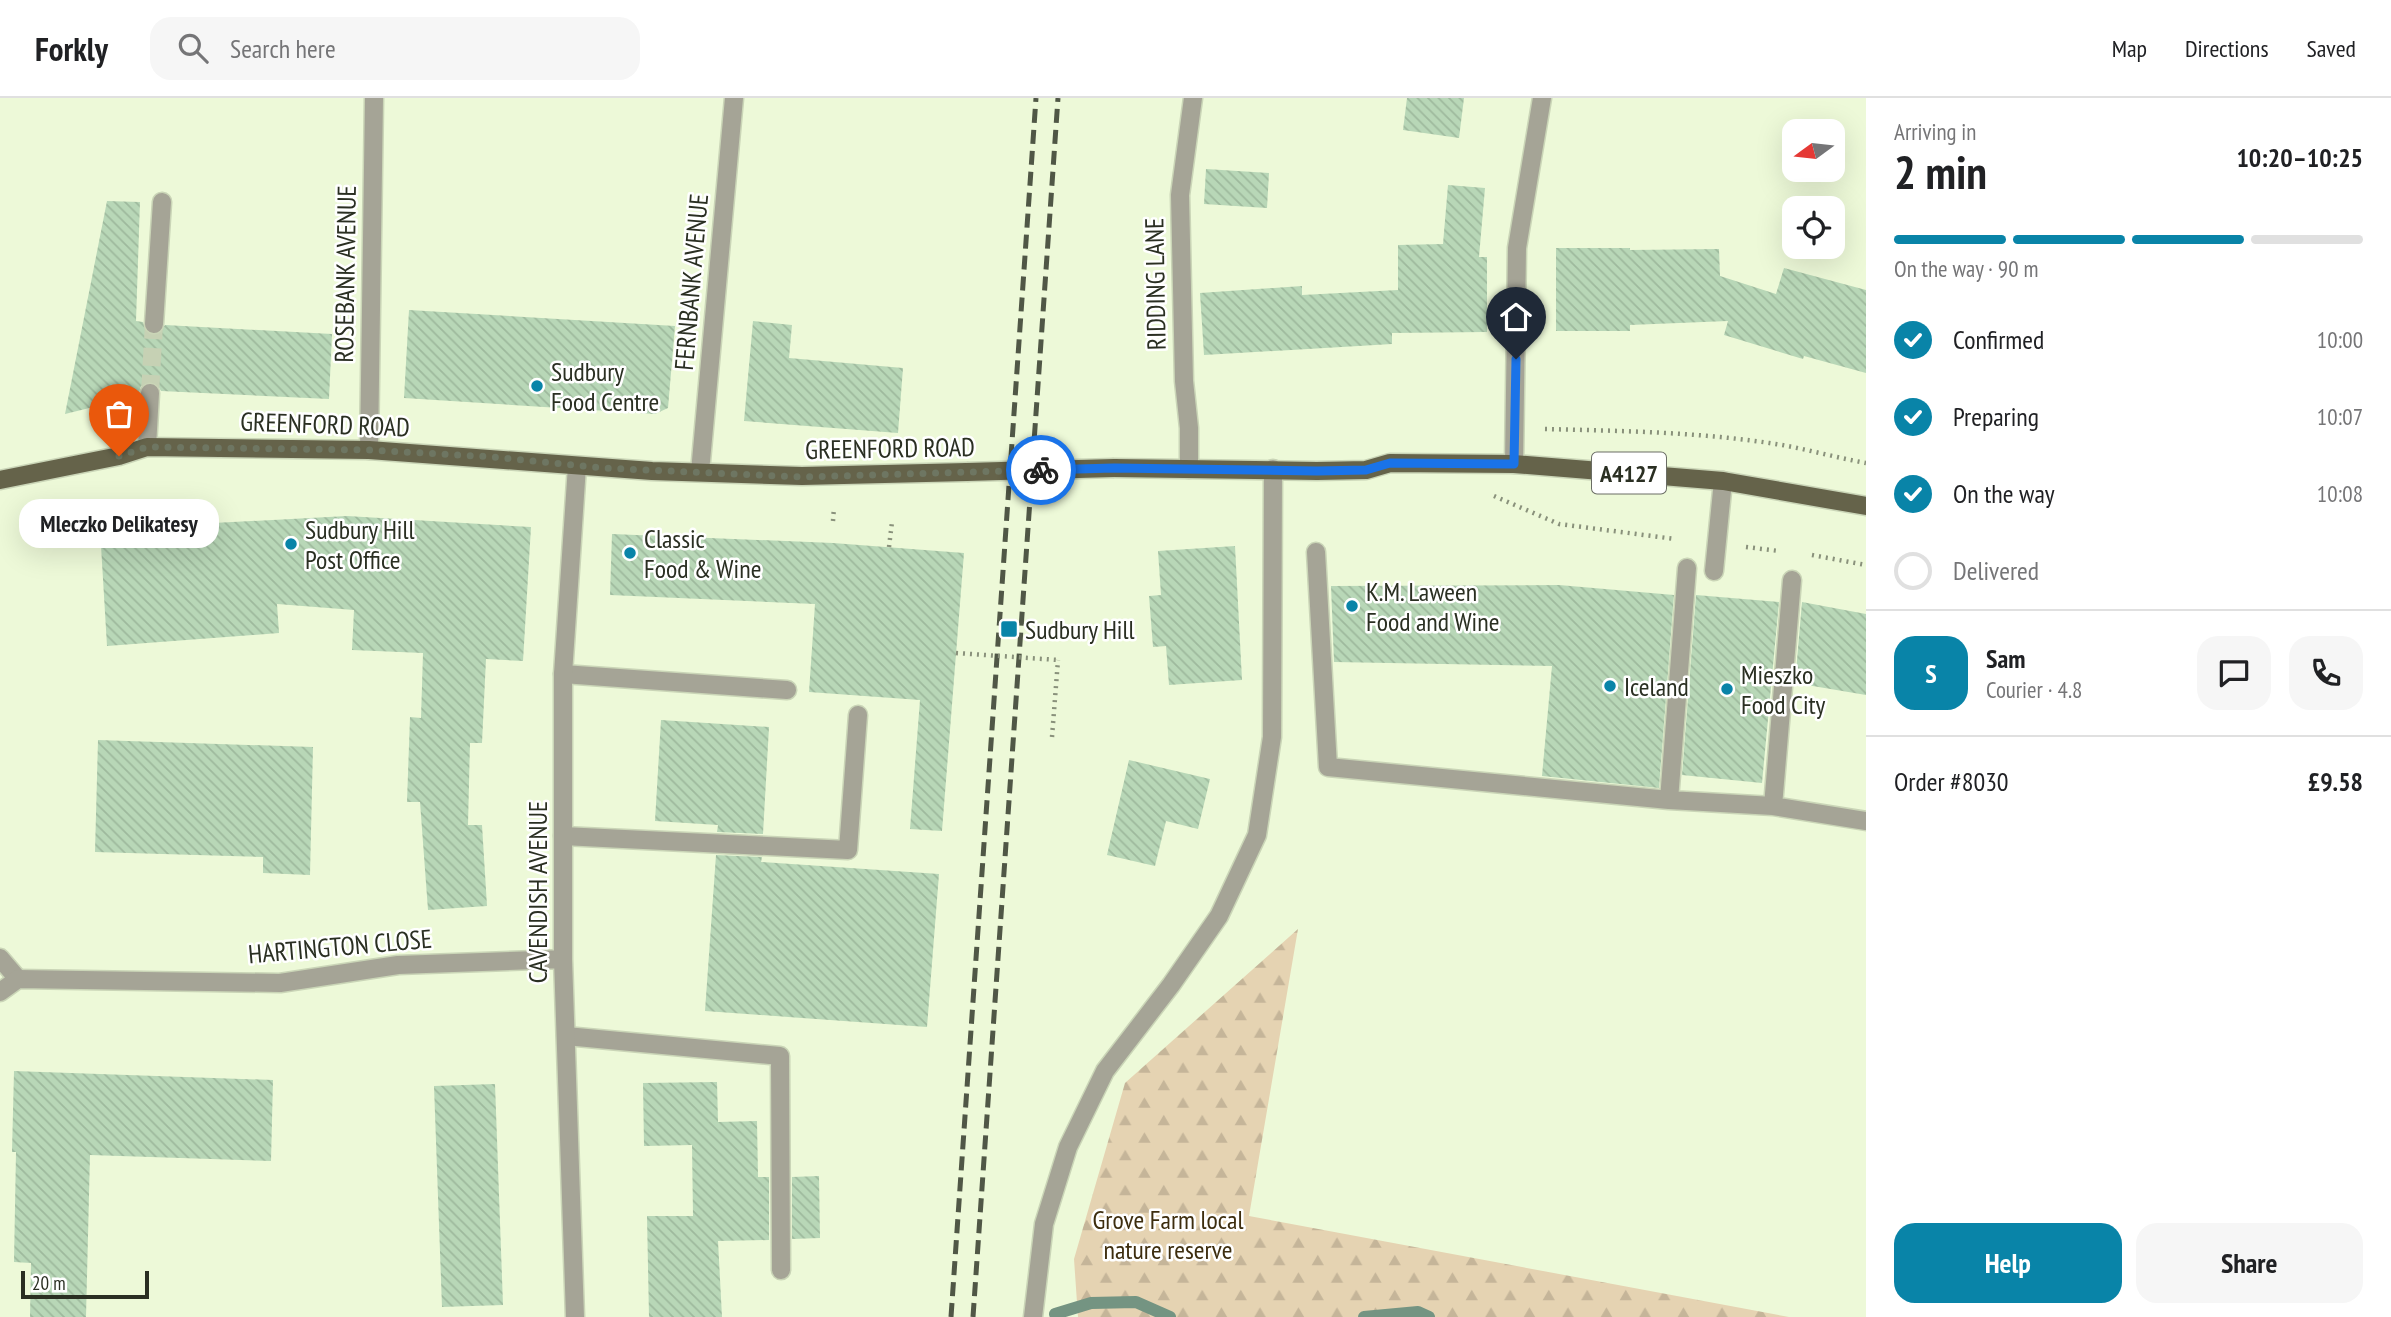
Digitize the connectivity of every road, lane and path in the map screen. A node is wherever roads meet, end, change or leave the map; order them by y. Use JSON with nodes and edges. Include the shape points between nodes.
{"nodes":[{"id":1,"x":373,"y":98,"type":"edge"},
{"id":2,"x":734,"y":98,"type":"edge"},
{"id":3,"x":1193,"y":98,"type":"edge"},
{"id":4,"x":1542,"y":98,"type":"edge"},
{"id":5,"x":162,"y":202,"type":"dead end"},
{"id":6,"x":154,"y":324,"type":"tunnel mouth"},
{"id":7,"x":150,"y":393,"type":"tunnel mouth"},
{"id":8,"x":1514,"y":428,"type":"junction"},
{"id":9,"x":147,"y":447,"type":"junction"},
{"id":10,"x":369,"y":450,"type":"junction"},
{"id":11,"x":1866,"y":463,"type":"edge"},
{"id":12,"x":1514,"y":464,"type":"junction"},
{"id":13,"x":577,"y":466,"type":"junction"},
{"id":14,"x":1189,"y":469,"type":"junction"},
{"id":15,"x":1273,"y":469,"type":"junction"},
{"id":16,"x":700,"y":472,"type":"junction"},
{"id":17,"x":0,"y":480,"type":"edge"},
{"id":18,"x":1723,"y":481,"type":"junction"},
{"id":19,"x":1483,"y":492,"type":"dead end"},
{"id":20,"x":834,"y":499,"type":"dead end"},
{"id":21,"x":1866,"y":506,"type":"edge"},
{"id":22,"x":834,"y":521,"type":"dead end"},
{"id":23,"x":892,"y":522,"type":"dead end"},
{"id":24,"x":1717,"y":543,"type":"junction"},
{"id":25,"x":890,"y":547,"type":"dead end"},
{"id":26,"x":1316,"y":552,"type":"dead end"},
{"id":27,"x":1784,"y":552,"type":"dead end"},
{"id":28,"x":1809,"y":555,"type":"dead end"},
{"id":29,"x":1866,"y":565,"type":"edge"},
{"id":30,"x":1687,"y":568,"type":"dead end"},
{"id":31,"x":1714,"y":570,"type":"dead end"},
{"id":32,"x":1792,"y":580,"type":"dead end"},
{"id":33,"x":956,"y":653,"type":"dead end"},
{"id":34,"x":563,"y":674,"type":"junction"},
{"id":35,"x":787,"y":690,"type":"dead end"},
{"id":36,"x":858,"y":715,"type":"dead end"},
{"id":37,"x":1052,"y":737,"type":"dead end"},
{"id":38,"x":1669,"y":800,"type":"junction"},
{"id":39,"x":1773,"y":806,"type":"junction"},
{"id":40,"x":1866,"y":821,"type":"edge"},
{"id":41,"x":563,"y":836,"type":"junction"},
{"id":42,"x":0,"y":958,"type":"edge"},
{"id":43,"x":563,"y":959,"type":"junction"},
{"id":44,"x":18,"y":979,"type":"junction"},
{"id":45,"x":0,"y":992,"type":"edge"},
{"id":46,"x":566,"y":1036,"type":"junction"},
{"id":47,"x":781,"y":1270,"type":"dead end"},
{"id":48,"x":575,"y":1317,"type":"edge"},
{"id":49,"x":1033,"y":1317,"type":"edge"}],
"edges":[{"from":1,"to":10,"type":"street","name":"ROSEBANK AVENUE"},
{"from":2,"to":16,"type":"street","name":"FERNBANK AVENUE"},
{"from":3,"to":14,"type":"street","name":"RIDDING LANE","via":[[1180,195]]},
{"from":4,"to":8,"type":"street","via":[[1517,248]]},
{"from":5,"to":6,"type":"street"},
{"from":7,"to":9,"type":"street"},
{"from":8,"to":11,"type":"path","via":[[1729,438]]},
{"from":8,"to":12,"type":"street"},
{"from":9,"to":10,"type":"main road","name":"GREENFORD ROAD","number":"A4127"},
{"from":9,"to":17,"type":"main road","name":"GREENFORD ROAD","number":"A4127"},
{"from":10,"to":13,"type":"main road","name":"GREENFORD ROAD","number":"A4127"},
{"from":12,"to":15,"type":"main road","name":"GREENFORD ROAD","number":"A4127","via":[[1390,463],[1366,470]]},
{"from":12,"to":18,"type":"main road","name":"GREENFORD ROAD","number":"A4127"},
{"from":13,"to":16,"type":"main road","name":"GREENFORD ROAD","number":"A4127"},
{"from":13,"to":34,"type":"street","name":"CAVENDISH AVENUE"},
{"from":14,"to":15,"type":"main road","name":"GREENFORD ROAD","number":"A4127"},
{"from":14,"to":16,"type":"main road","name":"GREENFORD ROAD","number":"A4127","bridge":true,"via":[[824,477]]},
{"from":15,"to":49,"type":"street","via":[[1272,737],[1257,835],[1219,916],[1105,1071],[1068,1147],[1044,1224]]},
{"from":18,"to":21,"type":"main road","name":"GREENFORD ROAD","number":"A4127"},
{"from":18,"to":24,"type":"street"},
{"from":19,"to":24,"type":"path","via":[[1559,524]]},
{"from":20,"to":22,"type":"path"},
{"from":23,"to":25,"type":"path"},
{"from":24,"to":27,"type":"path"},
{"from":24,"to":31,"type":"street"},
{"from":26,"to":38,"type":"street","via":[[1328,767]]},
{"from":28,"to":29,"type":"path"},
{"from":30,"to":38,"type":"street"},
{"from":32,"to":39,"type":"street"},
{"from":33,"to":37,"type":"path","bridge":true,"via":[[1058,660]]},
{"from":34,"to":35,"type":"street"},
{"from":34,"to":41,"type":"street","name":"CAVENDISH AVENUE"},
{"from":36,"to":41,"type":"street","via":[[848,850]]},
{"from":38,"to":39,"type":"street"},
{"from":39,"to":40,"type":"street"},
{"from":41,"to":43,"type":"street","name":"CAVENDISH AVENUE"},
{"from":42,"to":44,"type":"street"},
{"from":43,"to":44,"type":"street","name":"HARTINGTON CLOSE","via":[[398,965],[280,983]]},
{"from":43,"to":46,"type":"street","name":"CAVENDISH AVENUE"},
{"from":44,"to":45,"type":"street"},
{"from":46,"to":47,"type":"street","via":[[780,1056]]},
{"from":46,"to":48,"type":"street","name":"CAVENDISH AVENUE"}]}
